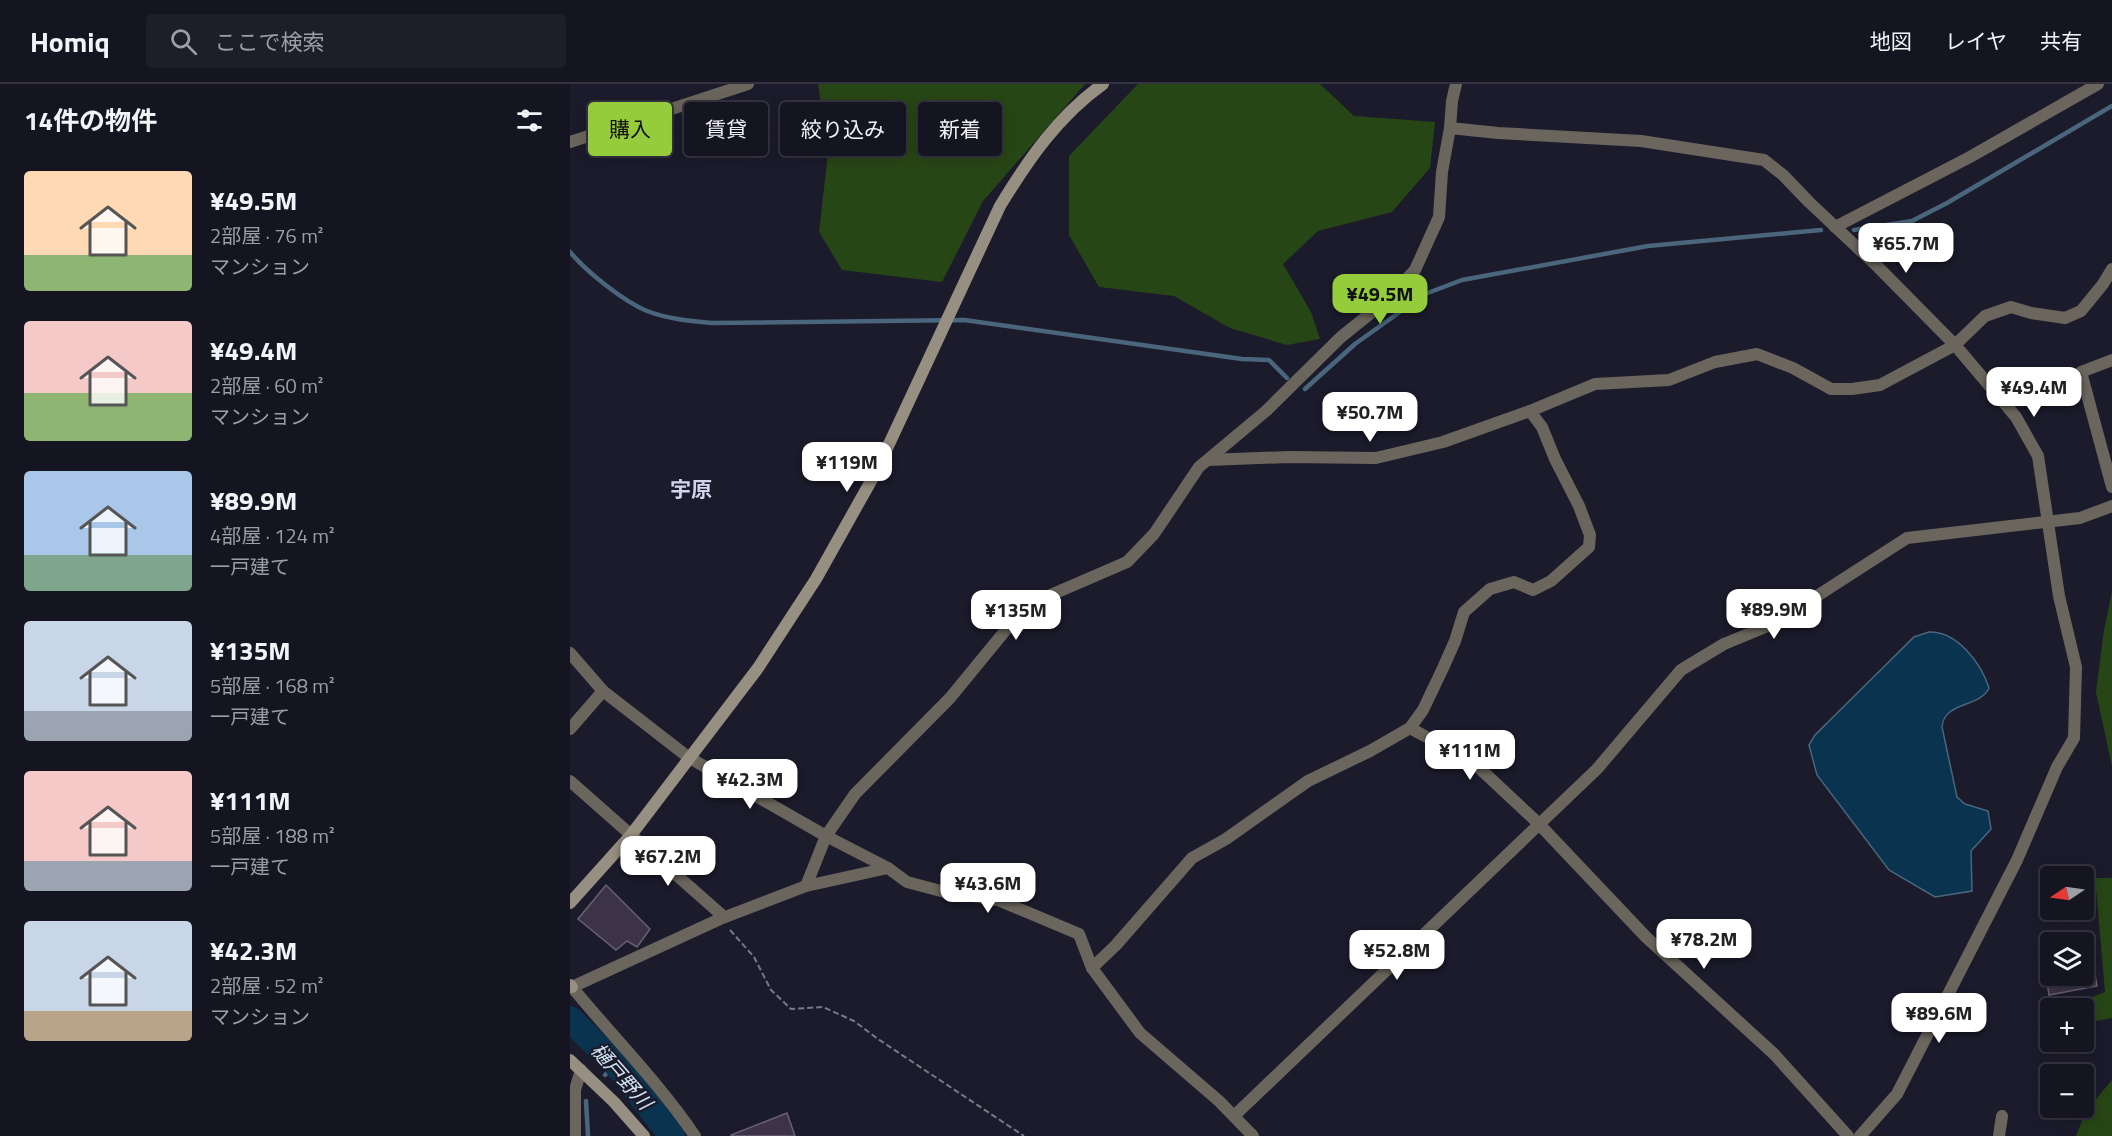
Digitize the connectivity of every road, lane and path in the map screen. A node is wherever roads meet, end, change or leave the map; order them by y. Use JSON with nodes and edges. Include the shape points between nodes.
{"nodes":[{"id":1,"x":748,"y":84,"type":"edge"},
{"id":2,"x":1103,"y":84,"type":"edge"},
{"id":3,"x":1456,"y":84,"type":"edge"},
{"id":4,"x":2098,"y":84,"type":"edge"},
{"id":5,"x":1450,"y":128,"type":"junction"},
{"id":6,"x":570,"y":142,"type":"edge"},
{"id":7,"x":1835,"y":227,"type":"junction"},
{"id":8,"x":2112,"y":269,"type":"edge"},
{"id":9,"x":1955,"y":345,"type":"junction"},
{"id":10,"x":2112,"y":360,"type":"edge"},
{"id":11,"x":1530,"y":411,"type":"junction"},
{"id":12,"x":1208,"y":460,"type":"junction"},
{"id":13,"x":2112,"y":487,"type":"edge"},
{"id":14,"x":2112,"y":506,"type":"edge"},
{"id":15,"x":2048,"y":522,"type":"junction"},
{"id":16,"x":570,"y":653,"type":"edge"},
{"id":17,"x":603,"y":691,"type":"junction"},
{"id":18,"x":1410,"y":728,"type":"junction"},
{"id":19,"x":570,"y":729,"type":"edge"},
{"id":20,"x":688,"y":757,"type":"junction"},
{"id":21,"x":570,"y":781,"type":"edge"},
{"id":22,"x":1538,"y":823,"type":"junction"},
{"id":23,"x":631,"y":835,"type":"junction"},
{"id":24,"x":826,"y":836,"type":"junction"},
{"id":25,"x":888,"y":868,"type":"junction"},
{"id":26,"x":806,"y":886,"type":"junction"},
{"id":27,"x":570,"y":903,"type":"edge"},
{"id":28,"x":722,"y":918,"type":"junction"},
{"id":29,"x":1092,"y":968,"type":"junction"},
{"id":30,"x":571,"y":986,"type":"edge"},
{"id":31,"x":570,"y":1060,"type":"edge"},
{"id":32,"x":581,"y":1070,"type":"junction"},
{"id":33,"x":1234,"y":1116,"type":"junction"},
{"id":34,"x":2002,"y":1116,"type":"dead end"},
{"id":35,"x":575,"y":1136,"type":"edge"},
{"id":36,"x":644,"y":1136,"type":"edge"},
{"id":37,"x":695,"y":1136,"type":"edge"},
{"id":38,"x":1023,"y":1136,"type":"edge"},
{"id":39,"x":1253,"y":1136,"type":"edge"},
{"id":40,"x":1848,"y":1136,"type":"edge"},
{"id":41,"x":1860,"y":1136,"type":"edge"},
{"id":42,"x":1999,"y":1136,"type":"edge"}],
"edges":[{"from":1,"to":6,"type":"street"},
{"from":2,"to":20,"type":"street","via":[[1081,100],[1024,166],[1000,206],[876,472],[816,579],[758,668]]},
{"from":3,"to":5,"type":"street"},
{"from":4,"to":7,"type":"street"},
{"from":5,"to":7,"type":"street","via":[[1641,141],[1764,160]]},
{"from":5,"to":12,"type":"street","via":[[1439,217],[1415,270],[1387,300],[1341,337],[1266,411]]},
{"from":7,"to":9,"type":"street"},
{"from":8,"to":9,"type":"street","via":[[2081,311],[2065,318],[2011,307],[1984,316]]},
{"from":9,"to":11,"type":"street","via":[[1880,385],[1831,389],[1757,354],[1715,362],[1669,380],[1595,384]]},
{"from":9,"to":15,"type":"street","via":[[2016,417],[2038,456]]},
{"from":10,"to":13,"type":"street","via":[[2081,372]]},
{"from":11,"to":12,"type":"street","via":[[1443,442],[1376,458]]},
{"from":11,"to":18,"type":"street","via":[[1542,427],[1579,506],[1590,535],[1589,547],[1551,581],[1533,590],[1514,582],[1490,589],[1464,612],[1439,676]]},
{"from":12,"to":24,"type":"street","via":[[1199,467],[1154,534],[1127,562],[1046,597],[1014,620],[950,698],[855,794]]},
{"from":14,"to":15,"type":"street","via":[[2080,518]]},
{"from":15,"to":22,"type":"street","via":[[1907,538],[1774,623],[1724,644],[1681,670],[1597,769]]},
{"from":15,"to":41,"type":"street","via":[[2059,596],[2076,667],[2074,738],[2057,767],[2017,860],[1897,1094]]},
{"from":16,"to":17,"type":"street"},
{"from":17,"to":19,"type":"street"},
{"from":17,"to":20,"type":"street"},
{"from":18,"to":22,"type":"street","via":[[1474,763]]},
{"from":18,"to":29,"type":"street","via":[[1308,781],[1192,858]]},
{"from":20,"to":23,"type":"street"},
{"from":20,"to":24,"type":"street"},
{"from":21,"to":23,"type":"street"},
{"from":22,"to":33,"type":"street"},
{"from":22,"to":40,"type":"street","via":[[1646,937],[1774,1054]]},
{"from":23,"to":27,"type":"street"},
{"from":23,"to":28,"type":"street"},
{"from":24,"to":25,"type":"street"},
{"from":24,"to":26,"type":"street"},
{"from":25,"to":26,"type":"street"},
{"from":25,"to":29,"type":"street","via":[[907,882],[998,900],[1079,933]]},
{"from":26,"to":28,"type":"street"},
{"from":28,"to":30,"type":"street"},
{"from":28,"to":38,"type":"path","via":[[754,957],[771,990],[791,1008],[823,1007],[854,1021]]},
{"from":29,"to":33,"type":"street","via":[[1140,1033]]},
{"from":30,"to":37,"type":"street"},
{"from":31,"to":32,"type":"street"},
{"from":32,"to":35,"type":"street","via":[[575,1090]]},
{"from":32,"to":36,"type":"street"},
{"from":33,"to":39,"type":"street"},
{"from":34,"to":42,"type":"street"}]}
